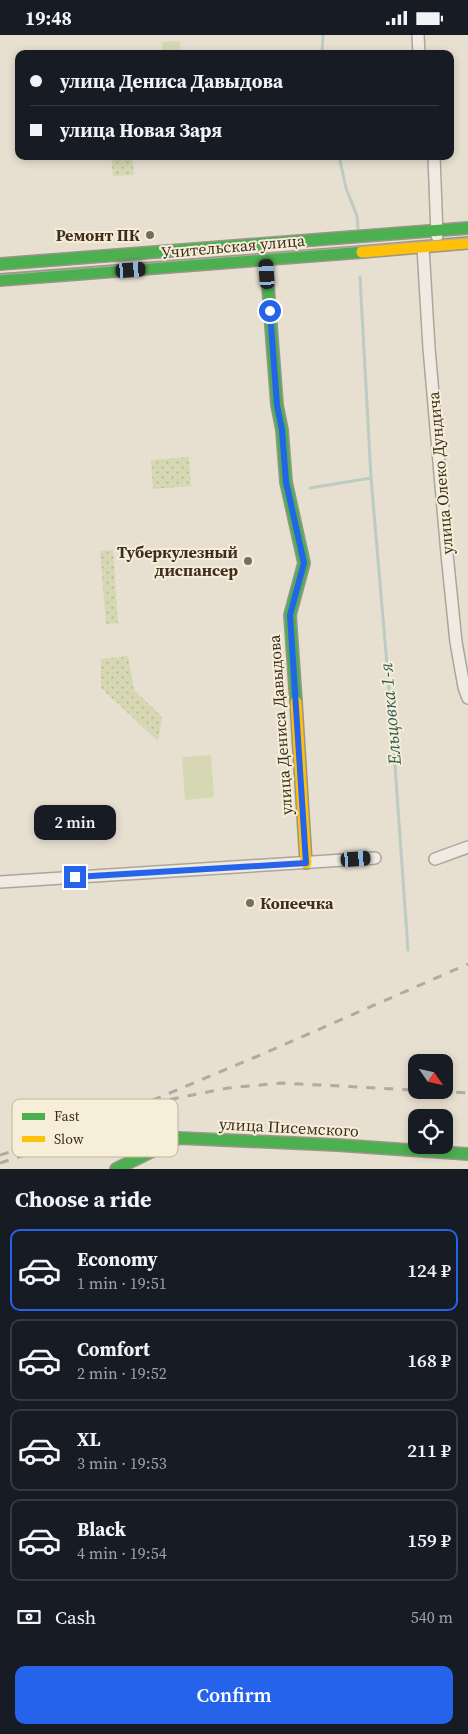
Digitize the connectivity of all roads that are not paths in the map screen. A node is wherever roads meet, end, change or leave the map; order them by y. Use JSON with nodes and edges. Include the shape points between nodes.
{"nodes":[{"id":1,"x":418,"y":35,"type":"edge"},
{"id":2,"x":420,"y":50,"type":"edge"},
{"id":3,"x":434,"y":160,"type":"edge"},
{"id":4,"x":468,"y":228,"type":"edge"},
{"id":5,"x":437,"y":231,"type":"junction"},
{"id":6,"x":468,"y":243,"type":"edge"},
{"id":7,"x":438,"y":245,"type":"junction"},
{"id":8,"x":423,"y":247,"type":"junction"},
{"id":9,"x":266,"y":260,"type":"junction"},
{"id":10,"x":0,"y":264,"type":"edge"},
{"id":11,"x":0,"y":280,"type":"edge"},
{"id":12,"x":468,"y":697,"type":"edge"},
{"id":13,"x":468,"y":847,"type":"edge"},
{"id":14,"x":375,"y":858,"type":"dead end"},
{"id":15,"x":435,"y":859,"type":"dead end"},
{"id":16,"x":306,"y":863,"type":"junction"},
{"id":17,"x":0,"y":883,"type":"edge"},
{"id":18,"x":178,"y":1138,"type":"edge"},
{"id":19,"x":468,"y":1153,"type":"edge"},
{"id":20,"x":140,"y":1157,"type":"edge"},
{"id":21,"x":116,"y":1169,"type":"edge"}],
"edges":[{"from":1,"to":2,"type":"street"},
{"from":3,"to":5,"type":"street"},
{"from":4,"to":5,"type":"street","name":"Учительская улица"},
{"from":5,"to":7,"type":"street"},
{"from":5,"to":10,"type":"street","name":"Учительская улица"},
{"from":6,"to":7,"type":"street","name":"Учительская улица"},
{"from":7,"to":8,"type":"street","name":"Учительская улица"},
{"from":8,"to":9,"type":"street","name":"Учительская улица"},
{"from":8,"to":12,"type":"street","name":"улица Олеко Дундича","via":[[446,549],[456,642]]},
{"from":9,"to":11,"type":"street","name":"Учительская улица"},
{"from":9,"to":16,"type":"street","name":"улица Дениса Давыдова","via":[[286,482],[304,563],[290,615]]},
{"from":13,"to":15,"type":"street"},
{"from":14,"to":16,"type":"street"},
{"from":16,"to":17,"type":"street"},
{"from":18,"to":19,"type":"street","name":"улица Писемского"},
{"from":20,"to":21,"type":"street","name":"улица Писемского"}]}
